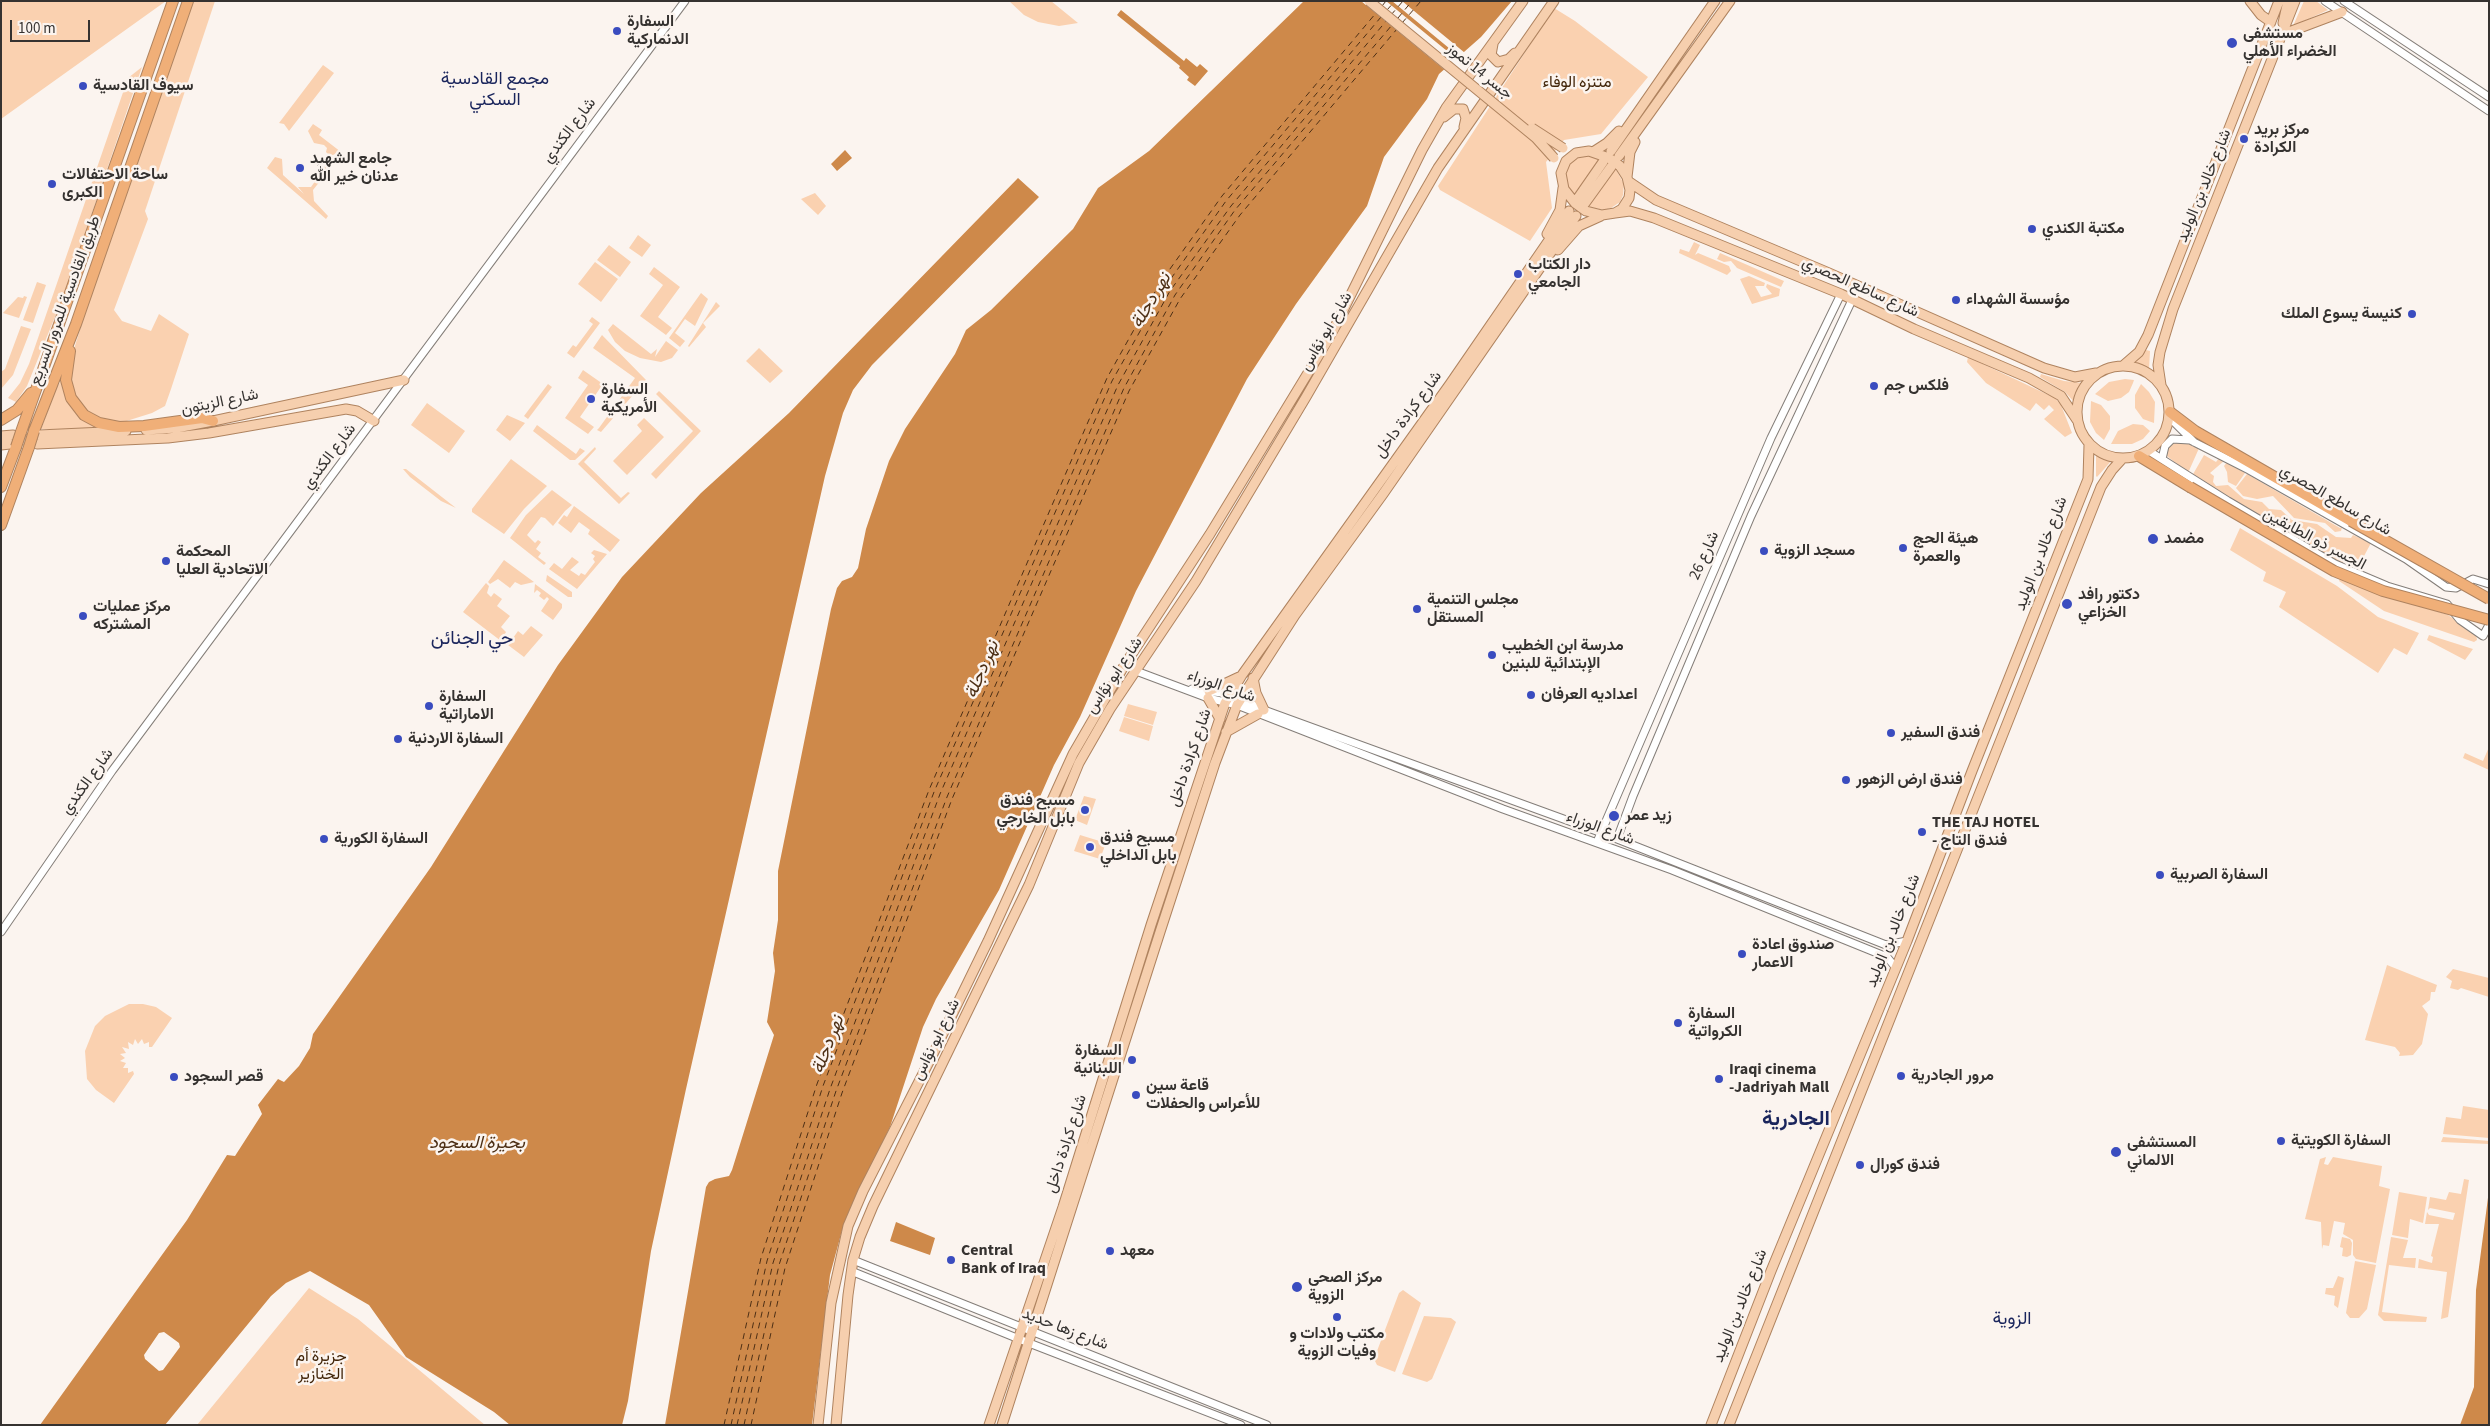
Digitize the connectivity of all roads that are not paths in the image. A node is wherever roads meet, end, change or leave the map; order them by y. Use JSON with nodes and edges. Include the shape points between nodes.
{"nodes":[{"id":1,"x":172,"y":1,"type":"edge"},
{"id":2,"x":188,"y":1,"type":"edge"},
{"id":3,"x":685,"y":1,"type":"edge"},
{"id":4,"x":1370,"y":1,"type":"edge"},
{"id":5,"x":1378,"y":1,"type":"edge"},
{"id":6,"x":1523,"y":1,"type":"edge"},
{"id":7,"x":1554,"y":1,"type":"edge"},
{"id":8,"x":1714,"y":1,"type":"edge"},
{"id":9,"x":1730,"y":1,"type":"edge"},
{"id":10,"x":2250,"y":1,"type":"edge"},
{"id":11,"x":2279,"y":1,"type":"edge"},
{"id":12,"x":2288,"y":1,"type":"edge"},
{"id":13,"x":2295,"y":1,"type":"edge"},
{"id":14,"x":2325,"y":1,"type":"edge"},
{"id":15,"x":2344,"y":1,"type":"edge"},
{"id":16,"x":2342,"y":12,"type":"junction"},
{"id":17,"x":1509,"y":18,"type":"junction"},
{"id":18,"x":2271,"y":22,"type":"junction"},
{"id":19,"x":1534,"y":29,"type":"junction"},
{"id":20,"x":2282,"y":33,"type":"junction"},
{"id":21,"x":1663,"y":74,"type":"junction"},
{"id":22,"x":1676,"y":78,"type":"junction"},
{"id":23,"x":2489,"y":97,"type":"edge"},
{"id":24,"x":2489,"y":111,"type":"edge"},
{"id":25,"x":1452,"y":147,"type":"junction"},
{"id":26,"x":1422,"y":150,"type":"junction"},
{"id":27,"x":1611,"y":151,"type":"dead end"},
{"id":28,"x":1580,"y":152,"type":"junction"},
{"id":29,"x":1593,"y":152,"type":"junction"},
{"id":30,"x":1619,"y":156,"type":"dead end"},
{"id":31,"x":1607,"y":164,"type":"dead end"},
{"id":32,"x":1561,"y":173,"type":"junction"},
{"id":33,"x":1628,"y":179,"type":"junction"},
{"id":34,"x":1563,"y":185,"type":"junction"},
{"id":35,"x":1582,"y":201,"type":"dead end"},
{"id":36,"x":1615,"y":213,"type":"junction"},
{"id":37,"x":1573,"y":214,"type":"dead end"},
{"id":38,"x":1602,"y":216,"type":"junction"},
{"id":39,"x":1522,"y":286,"type":"junction"},
{"id":40,"x":1841,"y":294,"type":"junction"},
{"id":41,"x":1852,"y":300,"type":"junction"},
{"id":42,"x":76,"y":324,"type":"junction"},
{"id":43,"x":2124,"y":365,"type":"junction"},
{"id":44,"x":2096,"y":374,"type":"junction"},
{"id":45,"x":41,"y":375,"type":"junction"},
{"id":46,"x":404,"y":380,"type":"junction"},
{"id":47,"x":2161,"y":384,"type":"junction"},
{"id":48,"x":2170,"y":414,"type":"junction"},
{"id":49,"x":1,"y":420,"type":"edge"},
{"id":50,"x":2077,"y":420,"type":"junction"},
{"id":51,"x":213,"y":421,"type":"joint"},
{"id":52,"x":374,"y":421,"type":"junction"},
{"id":53,"x":168,"y":430,"type":"junction"},
{"id":54,"x":1,"y":436,"type":"edge"},
{"id":55,"x":35,"y":439,"type":"junction"},
{"id":56,"x":12,"y":441,"type":"edge"},
{"id":57,"x":2194,"y":442,"type":"junction"},
{"id":58,"x":2089,"y":445,"type":"junction"},
{"id":59,"x":2144,"y":453,"type":"junction"},
{"id":60,"x":2122,"y":459,"type":"junction"},
{"id":61,"x":2162,"y":459,"type":"junction"},
{"id":62,"x":1,"y":487,"type":"edge"},
{"id":63,"x":1,"y":525,"type":"edge"},
{"id":64,"x":1732,"y":529,"type":"junction"},
{"id":65,"x":1744,"y":534,"type":"junction"},
{"id":66,"x":2489,"y":584,"type":"edge"},
{"id":67,"x":2489,"y":600,"type":"edge"},
{"id":68,"x":2489,"y":620,"type":"edge"},
{"id":69,"x":2489,"y":625,"type":"edge"},
{"id":70,"x":1136,"y":671,"type":"junction"},
{"id":71,"x":1242,"y":675,"type":"junction"},
{"id":72,"x":1253,"y":678,"type":"junction"},
{"id":73,"x":1208,"y":695,"type":"junction"},
{"id":74,"x":1227,"y":698,"type":"junction"},
{"id":75,"x":1238,"y":703,"type":"junction"},
{"id":76,"x":1261,"y":712,"type":"junction"},
{"id":77,"x":1220,"y":719,"type":"junction"},
{"id":78,"x":1226,"y":732,"type":"junction"},
{"id":79,"x":1556,"y":816,"type":"junction"},
{"id":80,"x":1551,"y":826,"type":"junction"},
{"id":81,"x":1602,"y":833,"type":"junction"},
{"id":82,"x":1617,"y":839,"type":"junction"},
{"id":83,"x":1597,"y":842,"type":"junction"},
{"id":84,"x":1676,"y":862,"type":"junction"},
{"id":85,"x":1672,"y":870,"type":"junction"},
{"id":86,"x":1796,"y":909,"type":"junction"},
{"id":87,"x":1917,"y":914,"type":"junction"},
{"id":88,"x":1791,"y":919,"type":"junction"},
{"id":89,"x":1930,"y":919,"type":"junction"},
{"id":90,"x":1,"y":932,"type":"edge"},
{"id":91,"x":1907,"y":941,"type":"junction"},
{"id":92,"x":1896,"y":968,"type":"junction"},
{"id":93,"x":1105,"y":1092,"type":"junction"},
{"id":94,"x":1062,"y":1207,"type":"junction"},
{"id":95,"x":1072,"y":1210,"type":"junction"},
{"id":96,"x":1794,"y":1217,"type":"junction"},
{"id":97,"x":1809,"y":1224,"type":"junction"},
{"id":98,"x":853,"y":1260,"type":"junction"},
{"id":99,"x":851,"y":1271,"type":"junction"},
{"id":100,"x":1022,"y":1329,"type":"junction"},
{"id":101,"x":1032,"y":1333,"type":"junction"},
{"id":102,"x":1018,"y":1339,"type":"junction"},
{"id":103,"x":1028,"y":1343,"type":"junction"},
{"id":104,"x":1162,"y":1382,"type":"junction"},
{"id":105,"x":1158,"y":1392,"type":"junction"},
{"id":106,"x":818,"y":1425,"type":"edge"},
{"id":107,"x":836,"y":1425,"type":"edge"},
{"id":108,"x":989,"y":1425,"type":"edge"},
{"id":109,"x":1002,"y":1425,"type":"edge"},
{"id":110,"x":1241,"y":1425,"type":"edge"},
{"id":111,"x":1267,"y":1425,"type":"edge"},
{"id":112,"x":1711,"y":1425,"type":"edge"},
{"id":113,"x":1729,"y":1425,"type":"edge"}],
"edges":[{"from":1,"to":45,"type":"highway","name":"طريق القادسية للمرور السريع"},
{"from":2,"to":42,"type":"highway","name":"طريق القادسية للمرور السريع"},
{"from":3,"to":46,"type":"street","name":"شارع الكندي"},
{"from":4,"to":32,"type":"main road","name":"جسر 14 تموز","bridge":true,"via":[[1536,138],[1554,158]]},
{"from":5,"to":28,"type":"main road","name":"جسر 14 تموز","bridge":true,"via":[[1539,133],[1563,148]]},
{"from":6,"to":17,"type":"main road","name":"شارع ابو نؤاس"},
{"from":7,"to":19,"type":"main road","name":"شارع ابو نؤاس"},
{"from":8,"to":21,"type":"main road"},
{"from":9,"to":22,"type":"main road"},
{"from":10,"to":18,"type":"main road"},
{"from":11,"to":18,"type":"main road","name":"شارع خالد بن الوليد"},
{"from":12,"to":20,"type":"main road"},
{"from":13,"to":20,"type":"main road","name":"شارع خالد بن الوليد"},
{"from":14,"to":16,"type":"street"},
{"from":15,"to":23,"type":"street"},
{"from":16,"to":20,"type":"main road"},
{"from":16,"to":24,"type":"street"},
{"from":17,"to":19,"type":"main road","via":[[1491,48],[1492,58],[1498,62],[1516,52]]},
{"from":17,"to":26,"type":"main road","name":"شارع ابو نؤاس","via":[[1446,108]]},
{"from":18,"to":43,"type":"main road","name":"شارع خالد بن الوليد","via":[[2145,340],[2139,352]]},
{"from":19,"to":25,"type":"main road","name":"شارع ابو نؤاس"},
{"from":20,"to":47,"type":"main road","name":"شارع خالد بن الوليد","via":[[2169,318],[2158,365]]},
{"from":21,"to":27,"type":"main road"},
{"from":21,"to":29,"type":"main road","via":[[1614,137]]},
{"from":22,"to":30,"type":"main road"},
{"from":22,"to":33,"type":"main road","via":[[1631,147]]},
{"from":25,"to":26,"type":"main road","via":[[1466,124],[1466,112],[1459,108],[1447,113]]},
{"from":25,"to":70,"type":"main road","name":"شارع ابو نؤاس","via":[[1207,564]]},
{"from":26,"to":106,"type":"main road","name":"شارع ابو نؤاس","via":[[1331,335],[1210,534],[1124,666],[1073,754],[940,1040],[863,1192],[848,1226],[838,1263]]},
{"from":28,"to":29,"type":"main road"},
{"from":28,"to":32,"type":"main road","via":[[1569,158]]},
{"from":29,"to":33,"type":"main road","via":[[1613,160]]},
{"from":31,"to":35,"type":"main road"},
{"from":32,"to":34,"type":"main road"},
{"from":33,"to":36,"type":"main road","via":[[1630,194],[1627,202]]},
{"from":33,"to":44,"type":"main road","name":"شارع ساطع الحصري","via":[[1656,200],[2044,368],[2075,377]]},
{"from":34,"to":38,"type":"main road","via":[[1578,206]]},
{"from":34,"to":39,"type":"main road","via":[[1557,217]]},
{"from":36,"to":38,"type":"main road"},
{"from":36,"to":40,"type":"main road","name":"شارع ساطع الحصري","via":[[1630,212],[1654,218]]},
{"from":37,"to":39,"type":"main road"},
{"from":38,"to":39,"type":"main road","via":[[1580,226]]},
{"from":39,"to":71,"type":"main road","name":"شارع كرادة داخل"},
{"from":39,"to":72,"type":"main road","name":"شارع كرادة داخل"},
{"from":40,"to":41,"type":"main road","name":"شارع ساطع الحصري"},
{"from":40,"to":64,"type":"street","name":"شارع 26","via":[[1771,438]]},
{"from":41,"to":50,"type":"main road","name":"شارع ساطع الحصري","via":[[2051,389],[2062,396]]},
{"from":41,"to":65,"type":"street","name":"شارع 26"},
{"from":42,"to":53,"type":"highway","via":[[66,380],[77,407],[91,419],[107,426]]},
{"from":42,"to":55,"type":"highway","name":"طريق القادسية للمرور السريع"},
{"from":43,"to":44,"type":"main road","via":[[2109,367]]},
{"from":43,"to":47,"type":"main road","via":[[2138,367]]},
{"from":44,"to":50,"type":"main road","via":[[2080,394]]},
{"from":45,"to":49,"type":"highway","via":[[25,401]]},
{"from":45,"to":56,"type":"highway","name":"طريق القادسية للمرور السريع"},
{"from":46,"to":51,"type":"main road","name":"شارع الزيتون"},
{"from":46,"to":52,"type":"street","name":"شارع الكندي"},
{"from":47,"to":48,"type":"main road","via":[[2168,398]]},
{"from":48,"to":57,"type":"street","name":"شارع ساطع الحصري"},
{"from":48,"to":59,"type":"main road","via":[[2163,436]]},
{"from":48,"to":67,"type":"highway","name":"الجسر ذو الطابقين","bridge":true},
{"from":50,"to":58,"type":"main road"},
{"from":51,"to":53,"type":"highway","via":[[202,418]]},
{"from":52,"to":53,"type":"main road","name":"شارع الزيتون","via":[[346,409],[210,433]]},
{"from":52,"to":90,"type":"street","name":"شارع الكندي","via":[[118,764]]},
{"from":53,"to":55,"type":"main road","name":"شارع الزيتون"},
{"from":54,"to":56,"type":"main road"},
{"from":55,"to":63,"type":"highway","name":"طريق القادسية للمرور السريع"},
{"from":56,"to":62,"type":"highway","name":"طريق القادسية للمرور السريع"},
{"from":57,"to":61,"type":"street","via":[[2172,439],[2165,446]]},
{"from":57,"to":66,"type":"street","name":"شارع ساطع الحصري","via":[[2250,470],[2406,560],[2446,587],[2456,588],[2473,579]]},
{"from":58,"to":60,"type":"main road","via":[[2104,455]]},
{"from":58,"to":87,"type":"main road","name":"شارع خالد بن الوليد","via":[[2088,479]]},
{"from":59,"to":60,"type":"main road"},
{"from":59,"to":61,"type":"street"},
{"from":59,"to":68,"type":"highway","name":"الجسر ذو الطابقين","bridge":true,"via":[[2190,487],[2334,571],[2383,591]]},
{"from":60,"to":89,"type":"main road","name":"شارع خالد بن الوليد","via":[[2101,487]]},
{"from":61,"to":69,"type":"street","via":[[2335,564],[2387,586],[2447,604],[2460,620],[2483,636]]},
{"from":64,"to":65,"type":"street"},
{"from":64,"to":81,"type":"street","name":"شارع 26"},
{"from":65,"to":82,"type":"street","name":"شارع 26"},
{"from":70,"to":73,"type":"street","name":"شارع الوزراء"},
{"from":70,"to":98,"type":"main road","name":"شارع ابو نؤاس","via":[[1079,763],[1032,878],[873,1206]]},
{"from":71,"to":73,"type":"main road"},
{"from":71,"to":74,"type":"main road","name":"شارع كرادة داخل"},
{"from":72,"to":75,"type":"main road","name":"شارع كرادة داخل"},
{"from":72,"to":76,"type":"main road"},
{"from":73,"to":74,"type":"street","name":"شارع الوزراء"},
{"from":73,"to":77,"type":"main road"},
{"from":74,"to":75,"type":"street","name":"شارع الوزراء"},
{"from":74,"to":77,"type":"main road","name":"شارع كرادة داخل"},
{"from":75,"to":76,"type":"street","name":"شارع الوزراء"},
{"from":75,"to":78,"type":"main road","name":"شارع كرادة داخل"},
{"from":76,"to":78,"type":"main road"},
{"from":76,"to":79,"type":"street","name":"شارع الوزراء"},
{"from":76,"to":80,"type":"street","name":"شارع الوزراء"},
{"from":77,"to":93,"type":"main road","name":"شارع كرادة داخل","via":[[1151,924]]},
{"from":78,"to":93,"type":"main road","name":"شارع كرادة داخل"},
{"from":79,"to":80,"type":"street"},
{"from":79,"to":81,"type":"street","name":"شارع الوزراء"},
{"from":80,"to":83,"type":"street","name":"شارع الوزراء"},
{"from":81,"to":82,"type":"street","name":"شارع الوزراء"},
{"from":81,"to":83,"type":"street","name":"شارع 26"},
{"from":82,"to":84,"type":"street","name":"شارع الوزراء"},
{"from":83,"to":85,"type":"street","name":"شارع الوزراء"},
{"from":84,"to":85,"type":"street"},
{"from":84,"to":86,"type":"street","name":"شارع الوزراء"},
{"from":85,"to":88,"type":"street","name":"شارع الوزراء"},
{"from":86,"to":88,"type":"street"},
{"from":86,"to":91,"type":"street","name":"شارع الوزراء","via":[[1886,945]]},
{"from":87,"to":89,"type":"main road"},
{"from":87,"to":91,"type":"main road","name":"شارع خالد بن الوليد"},
{"from":88,"to":92,"type":"street","name":"شارع الوزراء","via":[[1887,957]]},
{"from":89,"to":97,"type":"main road","name":"شارع خالد بن الوليد"},
{"from":91,"to":92,"type":"main road","name":"شارع خالد بن الوليد"},
{"from":92,"to":96,"type":"main road","name":"شارع خالد بن الوليد"},
{"from":93,"to":94,"type":"main road","name":"شارع كرادة داخل"},
{"from":93,"to":95,"type":"main road","name":"شارع كرادة داخل"},
{"from":94,"to":95,"type":"main road"},
{"from":94,"to":100,"type":"main road","name":"شارع كرادة داخل"},
{"from":95,"to":101,"type":"main road","name":"شارع كرادة داخل"},
{"from":96,"to":97,"type":"main road"},
{"from":96,"to":112,"type":"main road","name":"شارع خالد بن الوليد"},
{"from":97,"to":113,"type":"main road","name":"شارع خالد بن الوليد"},
{"from":98,"to":99,"type":"main road","name":"شارع ابو نؤاس"},
{"from":98,"to":100,"type":"street","name":"شارع زها حديد"},
{"from":99,"to":102,"type":"street","name":"شارع زها حديد"},
{"from":99,"to":107,"type":"main road","name":"شارع ابو نؤاس"},
{"from":100,"to":101,"type":"street","name":"شارع زها حديد"},
{"from":100,"to":102,"type":"main road","name":"شارع كرادة داخل"},
{"from":101,"to":103,"type":"main road","name":"شارع كرادة داخل"},
{"from":101,"to":104,"type":"street","name":"شارع زها حديد"},
{"from":102,"to":103,"type":"street","name":"شارع زها حديد"},
{"from":102,"to":108,"type":"main road","name":"شارع كرادة داخل"},
{"from":103,"to":105,"type":"street","name":"شارع زها حديد"},
{"from":103,"to":109,"type":"main road","name":"شارع كرادة داخل"},
{"from":104,"to":105,"type":"street"},
{"from":104,"to":111,"type":"street","name":"شارع زها حديد"},
{"from":105,"to":110,"type":"street","name":"شارع زها حديد"}]}
